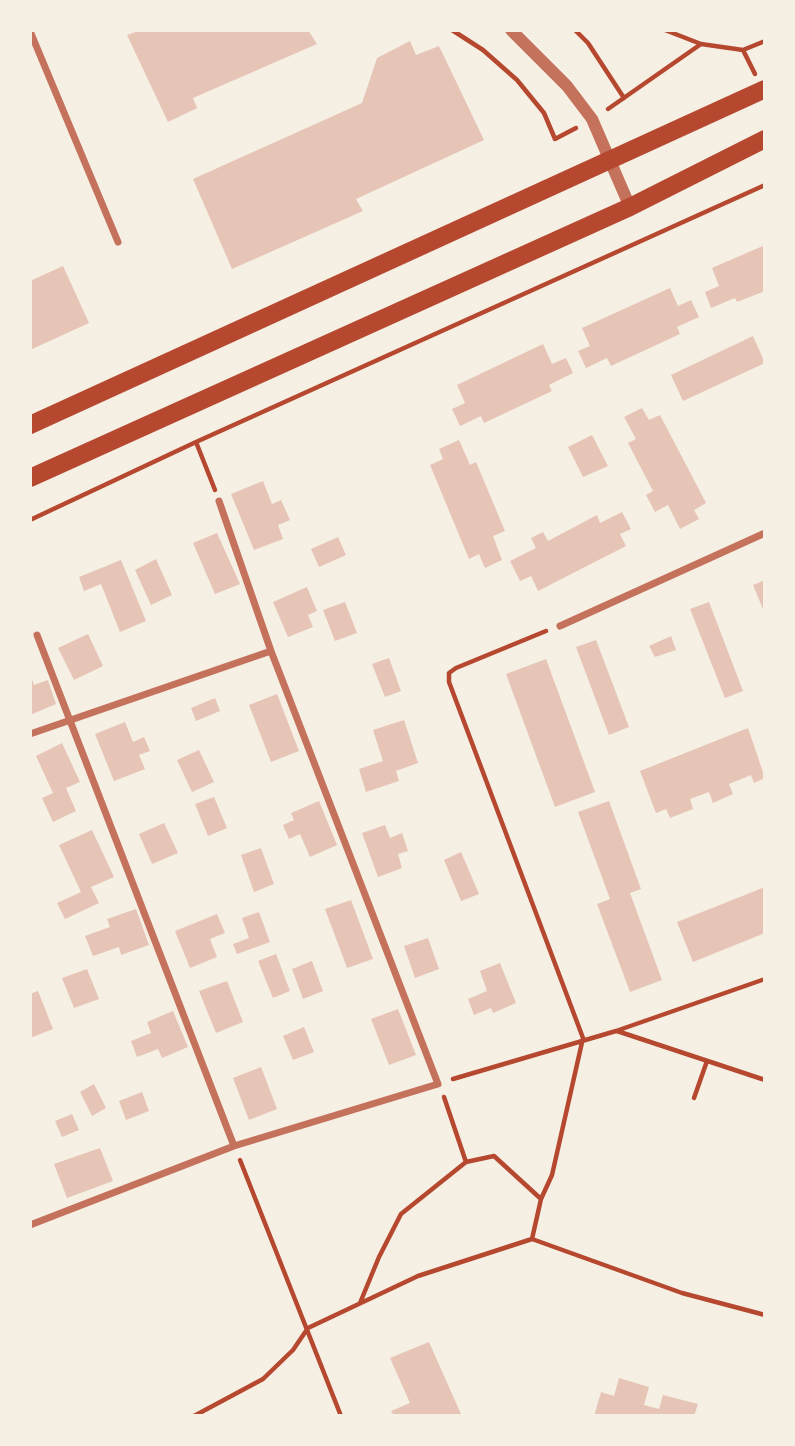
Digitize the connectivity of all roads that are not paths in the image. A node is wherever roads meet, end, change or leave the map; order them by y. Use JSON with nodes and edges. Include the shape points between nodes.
{"nodes":[{"id":1,"x":511,"y":30,"type":"edge"},
{"id":2,"x":30,"y":31,"type":"edge"},
{"id":3,"x":760,"y":82,"type":"edge"},
{"id":4,"x":765,"y":139,"type":"edge"},
{"id":5,"x":611,"y":160,"type":"junction"},
{"id":6,"x":630,"y":206,"type":"junction"},
{"id":7,"x":118,"y":242,"type":"dead end"},
{"id":8,"x":30,"y":425,"type":"edge"},
{"id":9,"x":30,"y":478,"type":"edge"},
{"id":10,"x":219,"y":501,"type":"road end"},
{"id":11,"x":765,"y":533,"type":"edge"},
{"id":12,"x":560,"y":626,"type":"road end"},
{"id":13,"x":37,"y":635,"type":"dead end"},
{"id":14,"x":271,"y":651,"type":"junction"},
{"id":15,"x":70,"y":719,"type":"junction"},
{"id":16,"x":30,"y":734,"type":"edge"},
{"id":17,"x":234,"y":1146,"type":"junction"},
{"id":18,"x":30,"y":1225,"type":"edge"}],
"edges":[{"from":1,"to":5,"type":"street","via":[[567,86],[592,120]]},
{"from":2,"to":7,"type":"street"},
{"from":3,"to":5,"type":"main road"},
{"from":4,"to":6,"type":"main road"},
{"from":5,"to":6,"type":"street"},
{"from":5,"to":8,"type":"main road"},
{"from":6,"to":9,"type":"main road"},
{"from":10,"to":14,"type":"street"},
{"from":11,"to":12,"type":"street"},
{"from":13,"to":15,"type":"street"},
{"from":14,"to":15,"type":"street"},
{"from":14,"to":17,"type":"street","via":[[438,1084]]},
{"from":15,"to":16,"type":"street"},
{"from":15,"to":17,"type":"street"},
{"from":17,"to":18,"type":"street"}]}
